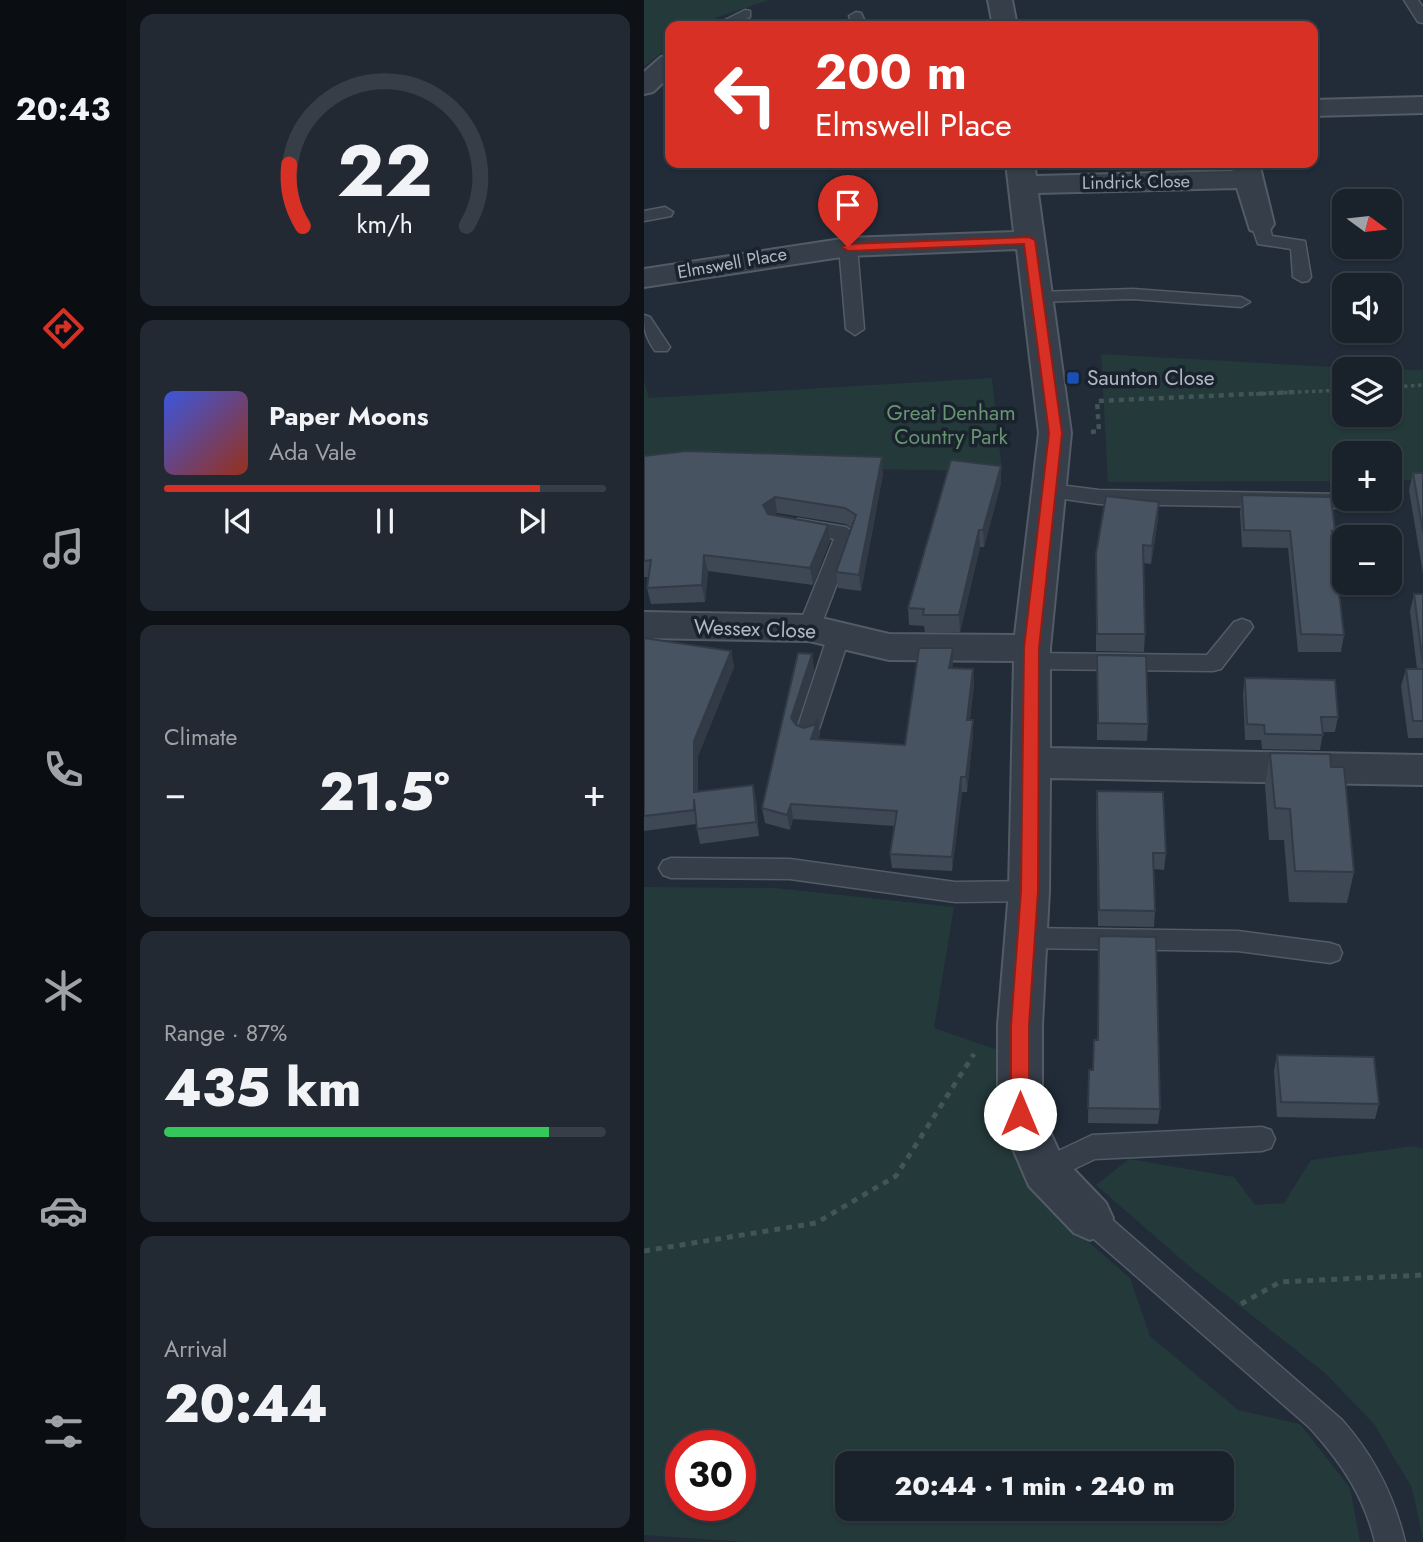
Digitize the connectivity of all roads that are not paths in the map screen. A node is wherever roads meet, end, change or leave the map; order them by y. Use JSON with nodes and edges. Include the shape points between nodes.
{"nodes":[{"id":1,"x":1000,"y":0,"type":"edge"},
{"id":2,"x":1410,"y":0,"type":"edge"},
{"id":3,"x":745,"y":14,"type":"dead end"},
{"id":4,"x":1423,"y":19,"type":"edge"},
{"id":5,"x":730,"y":21,"type":"edge"},
{"id":6,"x":1004,"y":21,"type":"edge"},
{"id":7,"x":665,"y":70,"type":"edge"},
{"id":8,"x":654,"y":86,"type":"edge"},
{"id":9,"x":1423,"y":105,"type":"edge"},
{"id":10,"x":1318,"y":108,"type":"edge"},
{"id":11,"x":1246,"y":171,"type":"edge"},
{"id":12,"x":1022,"y":174,"type":"edge"},
{"id":13,"x":665,"y":212,"type":"dead end"},
{"id":14,"x":644,"y":216,"type":"edge"},
{"id":15,"x":1260,"y":224,"type":"joint"},
{"id":16,"x":1029,"y":240,"type":"junction"},
{"id":17,"x":848,"y":247,"type":"junction"},
{"id":18,"x":644,"y":278,"type":"edge"},
{"id":19,"x":1302,"y":278,"type":"dead end"},
{"id":20,"x":1037,"y":297,"type":"junction"},
{"id":21,"x":1241,"y":302,"type":"dead end"},
{"id":22,"x":644,"y":321,"type":"edge"},
{"id":23,"x":855,"y":329,"type":"dead end"},
{"id":24,"x":661,"y":347,"type":"dead end"},
{"id":25,"x":1051,"y":491,"type":"junction"},
{"id":26,"x":1332,"y":501,"type":"edge"},
{"id":27,"x":778,"y":523,"type":"edge"},
{"id":28,"x":644,"y":625,"type":"edge"},
{"id":29,"x":1242,"y":627,"type":"dead end"},
{"id":30,"x":824,"y":632,"type":"junction"},
{"id":31,"x":1032,"y":655,"type":"junction"},
{"id":32,"x":807,"y":732,"type":"edge"},
{"id":33,"x":1032,"y":763,"type":"junction"},
{"id":34,"x":1423,"y":770,"type":"edge"},
{"id":35,"x":671,"y":868,"type":"dead end"},
{"id":36,"x":1029,"y":891,"type":"junction"},
{"id":37,"x":1026,"y":938,"type":"junction"},
{"id":38,"x":1330,"y":953,"type":"dead end"},
{"id":39,"x":1262,"y":1139,"type":"dead end"},
{"id":40,"x":1045,"y":1171,"type":"junction"},
{"id":41,"x":1090,"y":1218,"type":"joint"},
{"id":42,"x":1390,"y":1542,"type":"edge"}],
"edges":[{"from":1,"to":6,"type":"street"},
{"from":2,"to":4,"type":"lane"},
{"from":3,"to":5,"type":"lane"},
{"from":7,"to":8,"type":"street"},
{"from":9,"to":10,"type":"street"},
{"from":11,"to":12,"type":"street","name":"Lindrick Close"},
{"from":11,"to":15,"type":"street","name":"Lindrick Close"},
{"from":12,"to":16,"type":"street"},
{"from":13,"to":14,"type":"lane"},
{"from":15,"to":19,"type":"lane","via":[[1264,240],[1299,245]]},
{"from":16,"to":17,"type":"street","name":"Elmswell Place"},
{"from":16,"to":20,"type":"street"},
{"from":17,"to":18,"type":"street","name":"Elmswell Place"},
{"from":17,"to":23,"type":"lane"},
{"from":20,"to":21,"type":"lane","via":[[1133,294]]},
{"from":20,"to":25,"type":"street","via":[[1055,433]]},
{"from":22,"to":24,"type":"lane"},
{"from":25,"to":26,"type":"lane","via":[[1099,497]]},
{"from":25,"to":31,"type":"street"},
{"from":27,"to":30,"type":"lane","via":[[846,534]]},
{"from":28,"to":30,"type":"street","name":"Wessex Close"},
{"from":29,"to":31,"type":"lane","via":[[1213,663]]},
{"from":30,"to":31,"type":"street","name":"Wessex Close","via":[[889,647]]},
{"from":30,"to":32,"type":"lane"},
{"from":31,"to":33,"type":"street"},
{"from":33,"to":34,"type":"street"},
{"from":33,"to":36,"type":"street"},
{"from":35,"to":36,"type":"lane","via":[[790,869],[955,892]]},
{"from":36,"to":37,"type":"street"},
{"from":37,"to":38,"type":"lane","via":[[1238,941]]},
{"from":37,"to":40,"type":"street","via":[[1020,1114]]},
{"from":39,"to":40,"type":"lane","via":[[1093,1147]]},
{"from":40,"to":41,"type":"street"},
{"from":41,"to":42,"type":"lane","via":[[1348,1446],[1385,1515]]}]}
